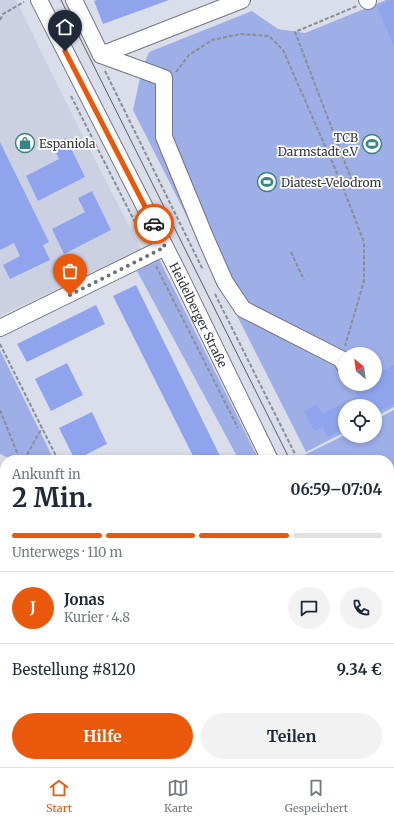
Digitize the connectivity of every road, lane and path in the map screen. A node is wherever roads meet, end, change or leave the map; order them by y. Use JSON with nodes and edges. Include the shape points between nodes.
{"nodes":[{"id":1,"x":74,"y":0,"type":"edge"},
{"id":2,"x":242,"y":0,"type":"edge"},
{"id":3,"x":32,"y":1,"type":"edge"},
{"id":4,"x":368,"y":1,"type":"edge"},
{"id":5,"x":0,"y":20,"type":"edge"},
{"id":6,"x":101,"y":55,"type":"junction"},
{"id":7,"x":164,"y":78,"type":"junction"},
{"id":8,"x":81,"y":116,"type":"dead end"},
{"id":9,"x":352,"y":181,"type":"dead end"},
{"id":10,"x":144,"y":240,"type":"dead end"},
{"id":11,"x":165,"y":247,"type":"junction"},
{"id":12,"x":291,"y":252,"type":"dead end"},
{"id":13,"x":150,"y":255,"type":"junction"},
{"id":14,"x":206,"y":274,"type":"dead end"},
{"id":15,"x":304,"y":280,"type":"dead end"},
{"id":16,"x":212,"y":288,"type":"dead end"},
{"id":17,"x":0,"y":328,"type":"edge"},
{"id":18,"x":0,"y":344,"type":"edge"},
{"id":19,"x":347,"y":347,"type":"edge"},
{"id":20,"x":338,"y":359,"type":"edge"},
{"id":21,"x":0,"y":410,"type":"edge"},
{"id":22,"x":42,"y":428,"type":"junction"},
{"id":23,"x":239,"y":432,"type":"dead end"},
{"id":24,"x":18,"y":455,"type":"edge"},
{"id":25,"x":27,"y":455,"type":"edge"},
{"id":26,"x":56,"y":455,"type":"edge"},
{"id":27,"x":268,"y":455,"type":"edge"},
{"id":28,"x":296,"y":455,"type":"edge"}],
"edges":[{"from":1,"to":6,"type":"street"},
{"from":2,"to":6,"type":"street"},
{"from":3,"to":5,"type":"path","via":[[3,14]]},
{"from":3,"to":11,"type":"street","name":"Heidelberger Straße"},
{"from":4,"to":9,"type":"path","via":[[295,32]]},
{"from":6,"to":7,"type":"street"},
{"from":6,"to":14,"type":"path","via":[[103,66]]},
{"from":7,"to":19,"type":"path","via":[[176,72],[189,55],[212,40],[240,34],[269,36],[284,50],[364,242],[364,281]]},
{"from":7,"to":20,"type":"street","via":[[164,137],[206,239],[232,293],[243,310]]},
{"from":8,"to":10,"type":"path"},
{"from":11,"to":13,"type":"street"},
{"from":11,"to":27,"type":"street","name":"Heidelberger Straße"},
{"from":12,"to":15,"type":"path"},
{"from":13,"to":17,"type":"street"},
{"from":13,"to":23,"type":"path"},
{"from":16,"to":28,"type":"path"},
{"from":18,"to":22,"type":"path"},
{"from":21,"to":24,"type":"path"},
{"from":22,"to":25,"type":"path"},
{"from":22,"to":26,"type":"path"}]}
